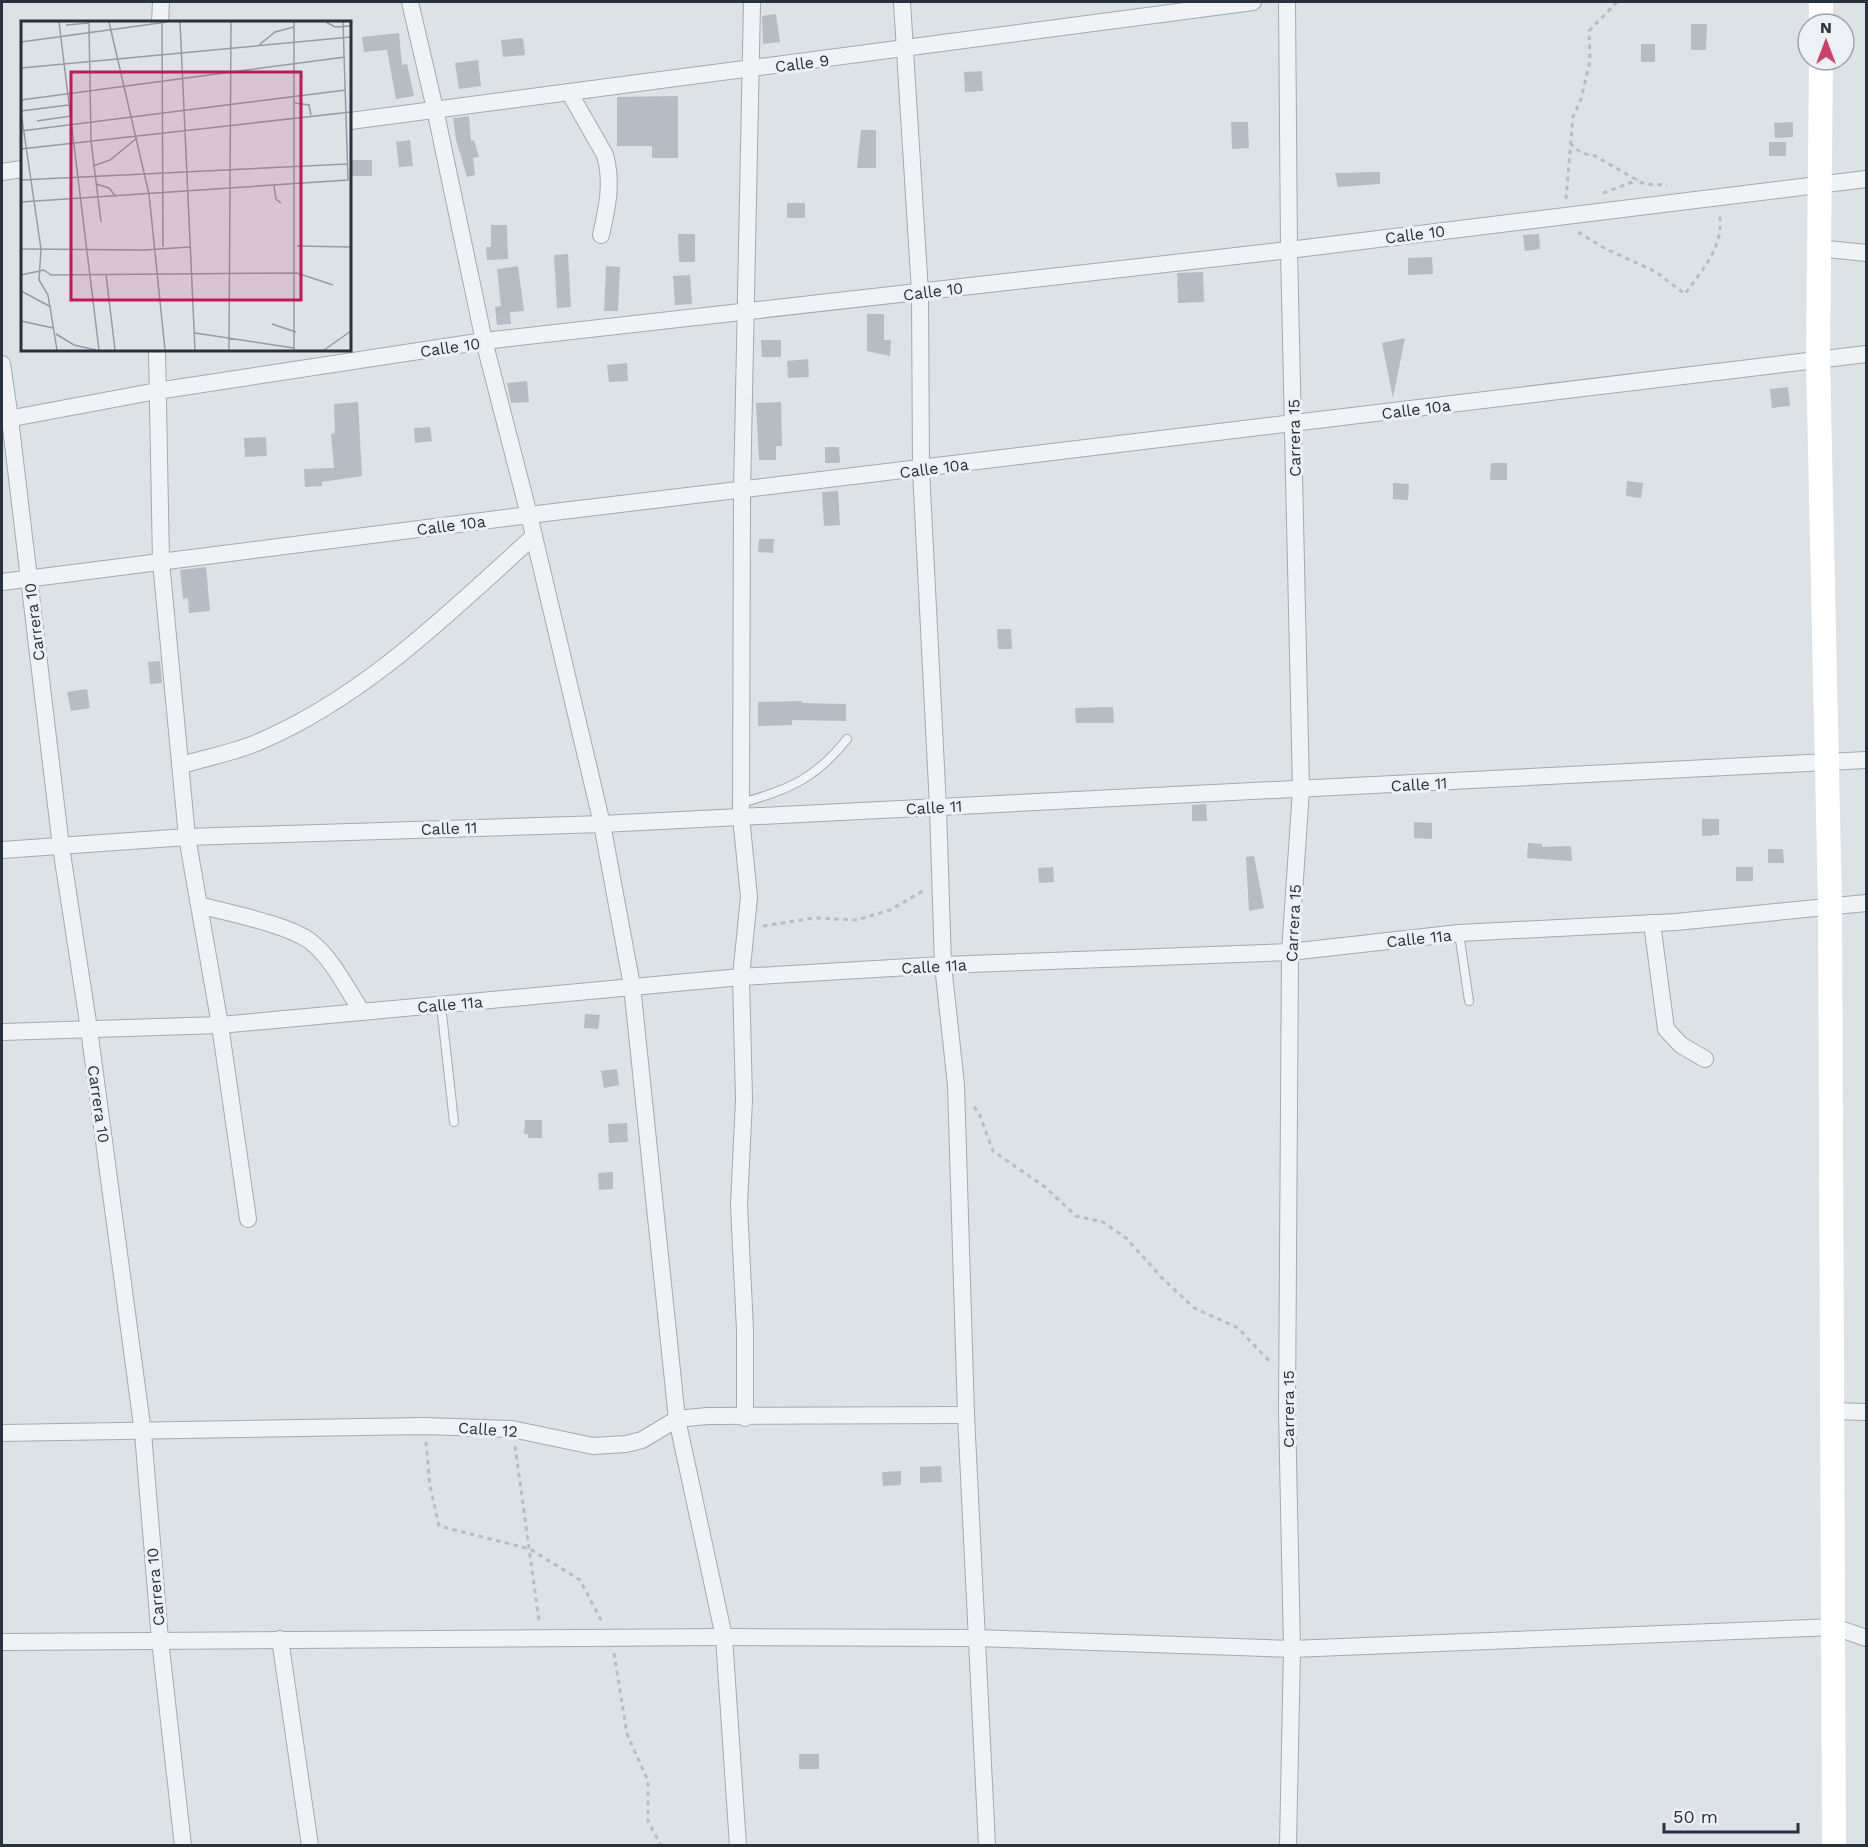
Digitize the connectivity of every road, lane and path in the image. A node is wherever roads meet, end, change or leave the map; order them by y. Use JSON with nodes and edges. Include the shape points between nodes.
{"nodes":[{"id":1,"x":161,"y":2,"type":"edge"},
{"id":2,"x":410,"y":2,"type":"edge"},
{"id":3,"x":752,"y":2,"type":"edge"},
{"id":4,"x":902,"y":2,"type":"edge"},
{"id":5,"x":1253,"y":2,"type":"edge"},
{"id":6,"x":1287,"y":2,"type":"edge"},
{"id":7,"x":1617,"y":2,"type":"edge"},
{"id":8,"x":160,"y":21,"type":"edge"},
{"id":9,"x":905,"y":50,"type":"junction"},
{"id":10,"x":749,"y":69,"type":"junction"},
{"id":11,"x":1821,"y":72,"type":"edge"},
{"id":12,"x":569,"y":92,"type":"junction"},
{"id":13,"x":435,"y":109,"type":"junction"},
{"id":14,"x":351,"y":121,"type":"edge"},
{"id":15,"x":1570,"y":143,"type":"junction"},
{"id":16,"x":21,"y":169,"type":"edge"},
{"id":17,"x":2,"y":172,"type":"edge"},
{"id":18,"x":1866,"y":178,"type":"edge"},
{"id":19,"x":1821,"y":183,"type":"junction"},
{"id":20,"x":1674,"y":185,"type":"dead end"},
{"id":21,"x":1718,"y":205,"type":"dead end"},
{"id":22,"x":1568,"y":215,"type":"junction"},
{"id":23,"x":601,"y":235,"type":"dead end"},
{"id":24,"x":1818,"y":248,"type":"junction"},
{"id":25,"x":1289,"y":250,"type":"junction"},
{"id":26,"x":1866,"y":253,"type":"edge"},
{"id":27,"x":920,"y":292,"type":"junction"},
{"id":28,"x":747,"y":312,"type":"junction"},
{"id":29,"x":484,"y":341,"type":"junction"},
{"id":30,"x":157,"y":351,"type":"edge"},
{"id":31,"x":1866,"y":354,"type":"edge"},
{"id":32,"x":1818,"y":358,"type":"junction"},
{"id":33,"x":2,"y":364,"type":"edge"},
{"id":34,"x":157,"y":391,"type":"junction"},
{"id":35,"x":6,"y":419,"type":"edge"},
{"id":36,"x":1294,"y":424,"type":"junction"},
{"id":37,"x":921,"y":470,"type":"junction"},
{"id":38,"x":742,"y":492,"type":"junction"},
{"id":39,"x":529,"y":515,"type":"junction"},
{"id":40,"x":534,"y":536,"type":"junction"},
{"id":41,"x":161,"y":562,"type":"junction"},
{"id":42,"x":29,"y":580,"type":"junction"},
{"id":43,"x":2,"y":582,"type":"edge"},
{"id":44,"x":847,"y":739,"type":"dead end"},
{"id":45,"x":1866,"y":760,"type":"edge"},
{"id":46,"x":1826,"y":762,"type":"junction"},
{"id":47,"x":182,"y":765,"type":"junction"},
{"id":48,"x":1301,"y":790,"type":"junction"},
{"id":49,"x":938,"y":807,"type":"junction"},
{"id":50,"x":741,"y":810,"type":"junction"},
{"id":51,"x":602,"y":824,"type":"junction"},
{"id":52,"x":187,"y":837,"type":"junction"},
{"id":53,"x":61,"y":847,"type":"junction"},
{"id":54,"x":2,"y":850,"type":"edge"},
{"id":55,"x":941,"y":880,"type":"junction"},
{"id":56,"x":1866,"y":903,"type":"edge"},
{"id":57,"x":199,"y":904,"type":"junction"},
{"id":58,"x":1830,"y":906,"type":"junction"},
{"id":59,"x":747,"y":921,"type":"junction"},
{"id":60,"x":1652,"y":923,"type":"junction"},
{"id":61,"x":1459,"y":933,"type":"junction"},
{"id":62,"x":1290,"y":952,"type":"junction"},
{"id":63,"x":943,"y":965,"type":"junction"},
{"id":64,"x":741,"y":977,"type":"junction"},
{"id":65,"x":632,"y":986,"type":"junction"},
{"id":66,"x":1469,"y":1001,"type":"dead end"},
{"id":67,"x":441,"y":1005,"type":"junction"},
{"id":68,"x":362,"y":1012,"type":"junction"},
{"id":69,"x":220,"y":1025,"type":"junction"},
{"id":70,"x":89,"y":1029,"type":"junction"},
{"id":71,"x":2,"y":1032,"type":"edge"},
{"id":72,"x":1705,"y":1059,"type":"dead end"},
{"id":73,"x":956,"y":1085,"type":"junction"},
{"id":74,"x":454,"y":1122,"type":"dead end"},
{"id":75,"x":248,"y":1219,"type":"dead end"},
{"id":76,"x":1288,"y":1370,"type":"junction"},
{"id":77,"x":1833,"y":1411,"type":"junction"},
{"id":78,"x":1866,"y":1412,"type":"edge"},
{"id":79,"x":966,"y":1415,"type":"junction"},
{"id":80,"x":746,"y":1418,"type":"junction"},
{"id":81,"x":677,"y":1419,"type":"junction"},
{"id":82,"x":512,"y":1429,"type":"junction"},
{"id":83,"x":143,"y":1433,"type":"junction"},
{"id":84,"x":2,"y":1434,"type":"edge"},
{"id":85,"x":1835,"y":1627,"type":"junction"},
{"id":86,"x":542,"y":1637,"type":"junction"},
{"id":87,"x":724,"y":1637,"type":"junction"},
{"id":88,"x":976,"y":1638,"type":"junction"},
{"id":89,"x":1866,"y":1638,"type":"edge"},
{"id":90,"x":280,"y":1639,"type":"junction"},
{"id":91,"x":160,"y":1641,"type":"junction"},
{"id":92,"x":2,"y":1642,"type":"edge"},
{"id":93,"x":1292,"y":1649,"type":"junction"},
{"id":94,"x":183,"y":1845,"type":"edge"},
{"id":95,"x":310,"y":1845,"type":"edge"},
{"id":96,"x":738,"y":1845,"type":"edge"},
{"id":97,"x":987,"y":1845,"type":"edge"},
{"id":98,"x":1288,"y":1845,"type":"edge"},
{"id":99,"x":1834,"y":1845,"type":"edge"}],
"edges":[{"from":1,"to":8,"type":"street"},
{"from":2,"to":13,"type":"street"},
{"from":3,"to":10,"type":"street"},
{"from":4,"to":9,"type":"street"},
{"from":5,"to":9,"type":"street","name":"Calle 9"},
{"from":6,"to":25,"type":"street","name":"Carrera 15"},
{"from":7,"to":15,"type":"path","via":[[1589,31],[1590,61],[1573,117]]},
{"from":9,"to":10,"type":"street","name":"Calle 9"},
{"from":9,"to":27,"type":"street"},
{"from":10,"to":12,"type":"street","name":"Calle 9"},
{"from":10,"to":28,"type":"street"},
{"from":11,"to":19,"type":"street"},
{"from":12,"to":13,"type":"street","name":"Calle 9"},
{"from":12,"to":23,"type":"street","via":[[608,166],[610,182]]},
{"from":13,"to":14,"type":"street","name":"Calle 9"},
{"from":13,"to":29,"type":"street"},
{"from":15,"to":20,"type":"path","via":[[1581,153],[1595,156],[1644,184]]},
{"from":15,"to":22,"type":"path","via":[[1566,174]]},
{"from":16,"to":17,"type":"street"},
{"from":18,"to":19,"type":"street","name":"Calle 10"},
{"from":19,"to":22,"type":"street","name":"Calle 10"},
{"from":19,"to":24,"type":"street"},
{"from":21,"to":22,"type":"path","via":[[1718,243],[1685,294],[1656,272],[1572,228]]},
{"from":22,"to":25,"type":"street","name":"Calle 10"},
{"from":24,"to":26,"type":"street"},
{"from":24,"to":32,"type":"street"},
{"from":25,"to":27,"type":"street","name":"Calle 10"},
{"from":25,"to":36,"type":"street","name":"Carrera 15"},
{"from":27,"to":28,"type":"street","name":"Calle 10"},
{"from":27,"to":37,"type":"street"},
{"from":28,"to":29,"type":"street","name":"Calle 10"},
{"from":28,"to":38,"type":"street"},
{"from":29,"to":34,"type":"street","name":"Calle 10"},
{"from":29,"to":39,"type":"street"},
{"from":30,"to":34,"type":"street"},
{"from":31,"to":32,"type":"street","name":"Calle 10a"},
{"from":32,"to":36,"type":"street","name":"Calle 10a"},
{"from":32,"to":46,"type":"street"},
{"from":33,"to":35,"type":"street","name":"Carrera 10"},
{"from":34,"to":35,"type":"street","name":"Calle 10"},
{"from":34,"to":41,"type":"street"},
{"from":35,"to":42,"type":"street","name":"Carrera 10"},
{"from":36,"to":37,"type":"street","name":"Calle 10a"},
{"from":36,"to":48,"type":"street","name":"Carrera 15"},
{"from":37,"to":38,"type":"street","name":"Calle 10a"},
{"from":37,"to":49,"type":"street"},
{"from":38,"to":39,"type":"street","name":"Calle 10a"},
{"from":38,"to":50,"type":"street"},
{"from":39,"to":40,"type":"street"},
{"from":39,"to":41,"type":"street","name":"Calle 10a"},
{"from":40,"to":47,"type":"street","via":[[386,666],[317,711],[261,741]]},
{"from":40,"to":51,"type":"street"},
{"from":41,"to":42,"type":"street","name":"Calle 10a"},
{"from":41,"to":47,"type":"street"},
{"from":42,"to":43,"type":"street","name":"Calle 10a"},
{"from":42,"to":53,"type":"street","name":"Carrera 10"},
{"from":44,"to":50,"type":"lane","via":[[813,774]]},
{"from":45,"to":46,"type":"street","name":"Calle 11"},
{"from":46,"to":48,"type":"street","name":"Calle 11"},
{"from":46,"to":58,"type":"street"},
{"from":47,"to":52,"type":"street"},
{"from":48,"to":49,"type":"street","name":"Calle 11"},
{"from":48,"to":62,"type":"street","name":"Carrera 15"},
{"from":49,"to":50,"type":"street","name":"Calle 11"},
{"from":49,"to":55,"type":"street"},
{"from":50,"to":51,"type":"street","name":"Calle 11"},
{"from":50,"to":59,"type":"street","via":[[749,897]]},
{"from":51,"to":52,"type":"street","name":"Calle 11"},
{"from":51,"to":65,"type":"street"},
{"from":52,"to":53,"type":"street","name":"Calle 11"},
{"from":52,"to":57,"type":"street"},
{"from":53,"to":54,"type":"street","name":"Calle 11"},
{"from":53,"to":70,"type":"street","name":"Carrera 10"},
{"from":55,"to":59,"type":"path","via":[[890,910],[857,920],[814,918],[762,926]]},
{"from":55,"to":63,"type":"street"},
{"from":56,"to":58,"type":"street","name":"Calle 11a"},
{"from":57,"to":68,"type":"street","via":[[293,932],[309,941]]},
{"from":57,"to":69,"type":"street"},
{"from":58,"to":60,"type":"street","name":"Calle 11a"},
{"from":58,"to":77,"type":"street"},
{"from":59,"to":64,"type":"street"},
{"from":60,"to":61,"type":"street","name":"Calle 11a"},
{"from":60,"to":72,"type":"street","via":[[1666,1029],[1681,1045]]},
{"from":61,"to":62,"type":"street","name":"Calle 11a"},
{"from":61,"to":66,"type":"lane"},
{"from":62,"to":63,"type":"street","name":"Calle 11a"},
{"from":62,"to":76,"type":"street","name":"Carrera 15"},
{"from":63,"to":64,"type":"street","name":"Calle 11a"},
{"from":63,"to":73,"type":"street"},
{"from":64,"to":65,"type":"street","name":"Calle 11a"},
{"from":64,"to":80,"type":"street","via":[[744,1099],[739,1205]]},
{"from":65,"to":67,"type":"street","name":"Calle 11a"},
{"from":65,"to":81,"type":"street"},
{"from":67,"to":68,"type":"street","name":"Calle 11a"},
{"from":67,"to":74,"type":"lane"},
{"from":68,"to":69,"type":"street","name":"Calle 11a"},
{"from":69,"to":70,"type":"street","name":"Calle 11a"},
{"from":69,"to":75,"type":"street"},
{"from":70,"to":71,"type":"street","name":"Calle 11a"},
{"from":70,"to":83,"type":"street","name":"Carrera 10"},
{"from":73,"to":76,"type":"path","via":[[979,1113],[993,1151],[1045,1186],[1076,1216],[1103,1222],[1126,1238],[1194,1308],[1238,1328],[1275,1367]]},
{"from":73,"to":79,"type":"street"},
{"from":76,"to":93,"type":"street","name":"Carrera 15"},
{"from":77,"to":78,"type":"street"},
{"from":77,"to":85,"type":"street"},
{"from":79,"to":80,"type":"street","name":"Calle 12"},
{"from":79,"to":88,"type":"street"},
{"from":80,"to":81,"type":"street","name":"Calle 12"},
{"from":81,"to":82,"type":"street","name":"Calle 12","via":[[642,1440],[593,1446]]},
{"from":81,"to":87,"type":"street"},
{"from":82,"to":83,"type":"street","name":"Calle 12","via":[[425,1425]]},
{"from":82,"to":86,"type":"path"},
{"from":83,"to":84,"type":"street","name":"Calle 12"},
{"from":83,"to":91,"type":"street","name":"Carrera 10"},
{"from":85,"to":89,"type":"street"},
{"from":85,"to":93,"type":"street"},
{"from":85,"to":99,"type":"street"},
{"from":86,"to":87,"type":"street"},
{"from":86,"to":90,"type":"street"},
{"from":87,"to":88,"type":"street"},
{"from":87,"to":96,"type":"street"},
{"from":88,"to":93,"type":"street"},
{"from":88,"to":97,"type":"street"},
{"from":90,"to":91,"type":"street"},
{"from":90,"to":95,"type":"street"},
{"from":91,"to":92,"type":"street"},
{"from":91,"to":94,"type":"street","name":"Carrera 10"},
{"from":93,"to":98,"type":"street","name":"Carrera 15"}]}
